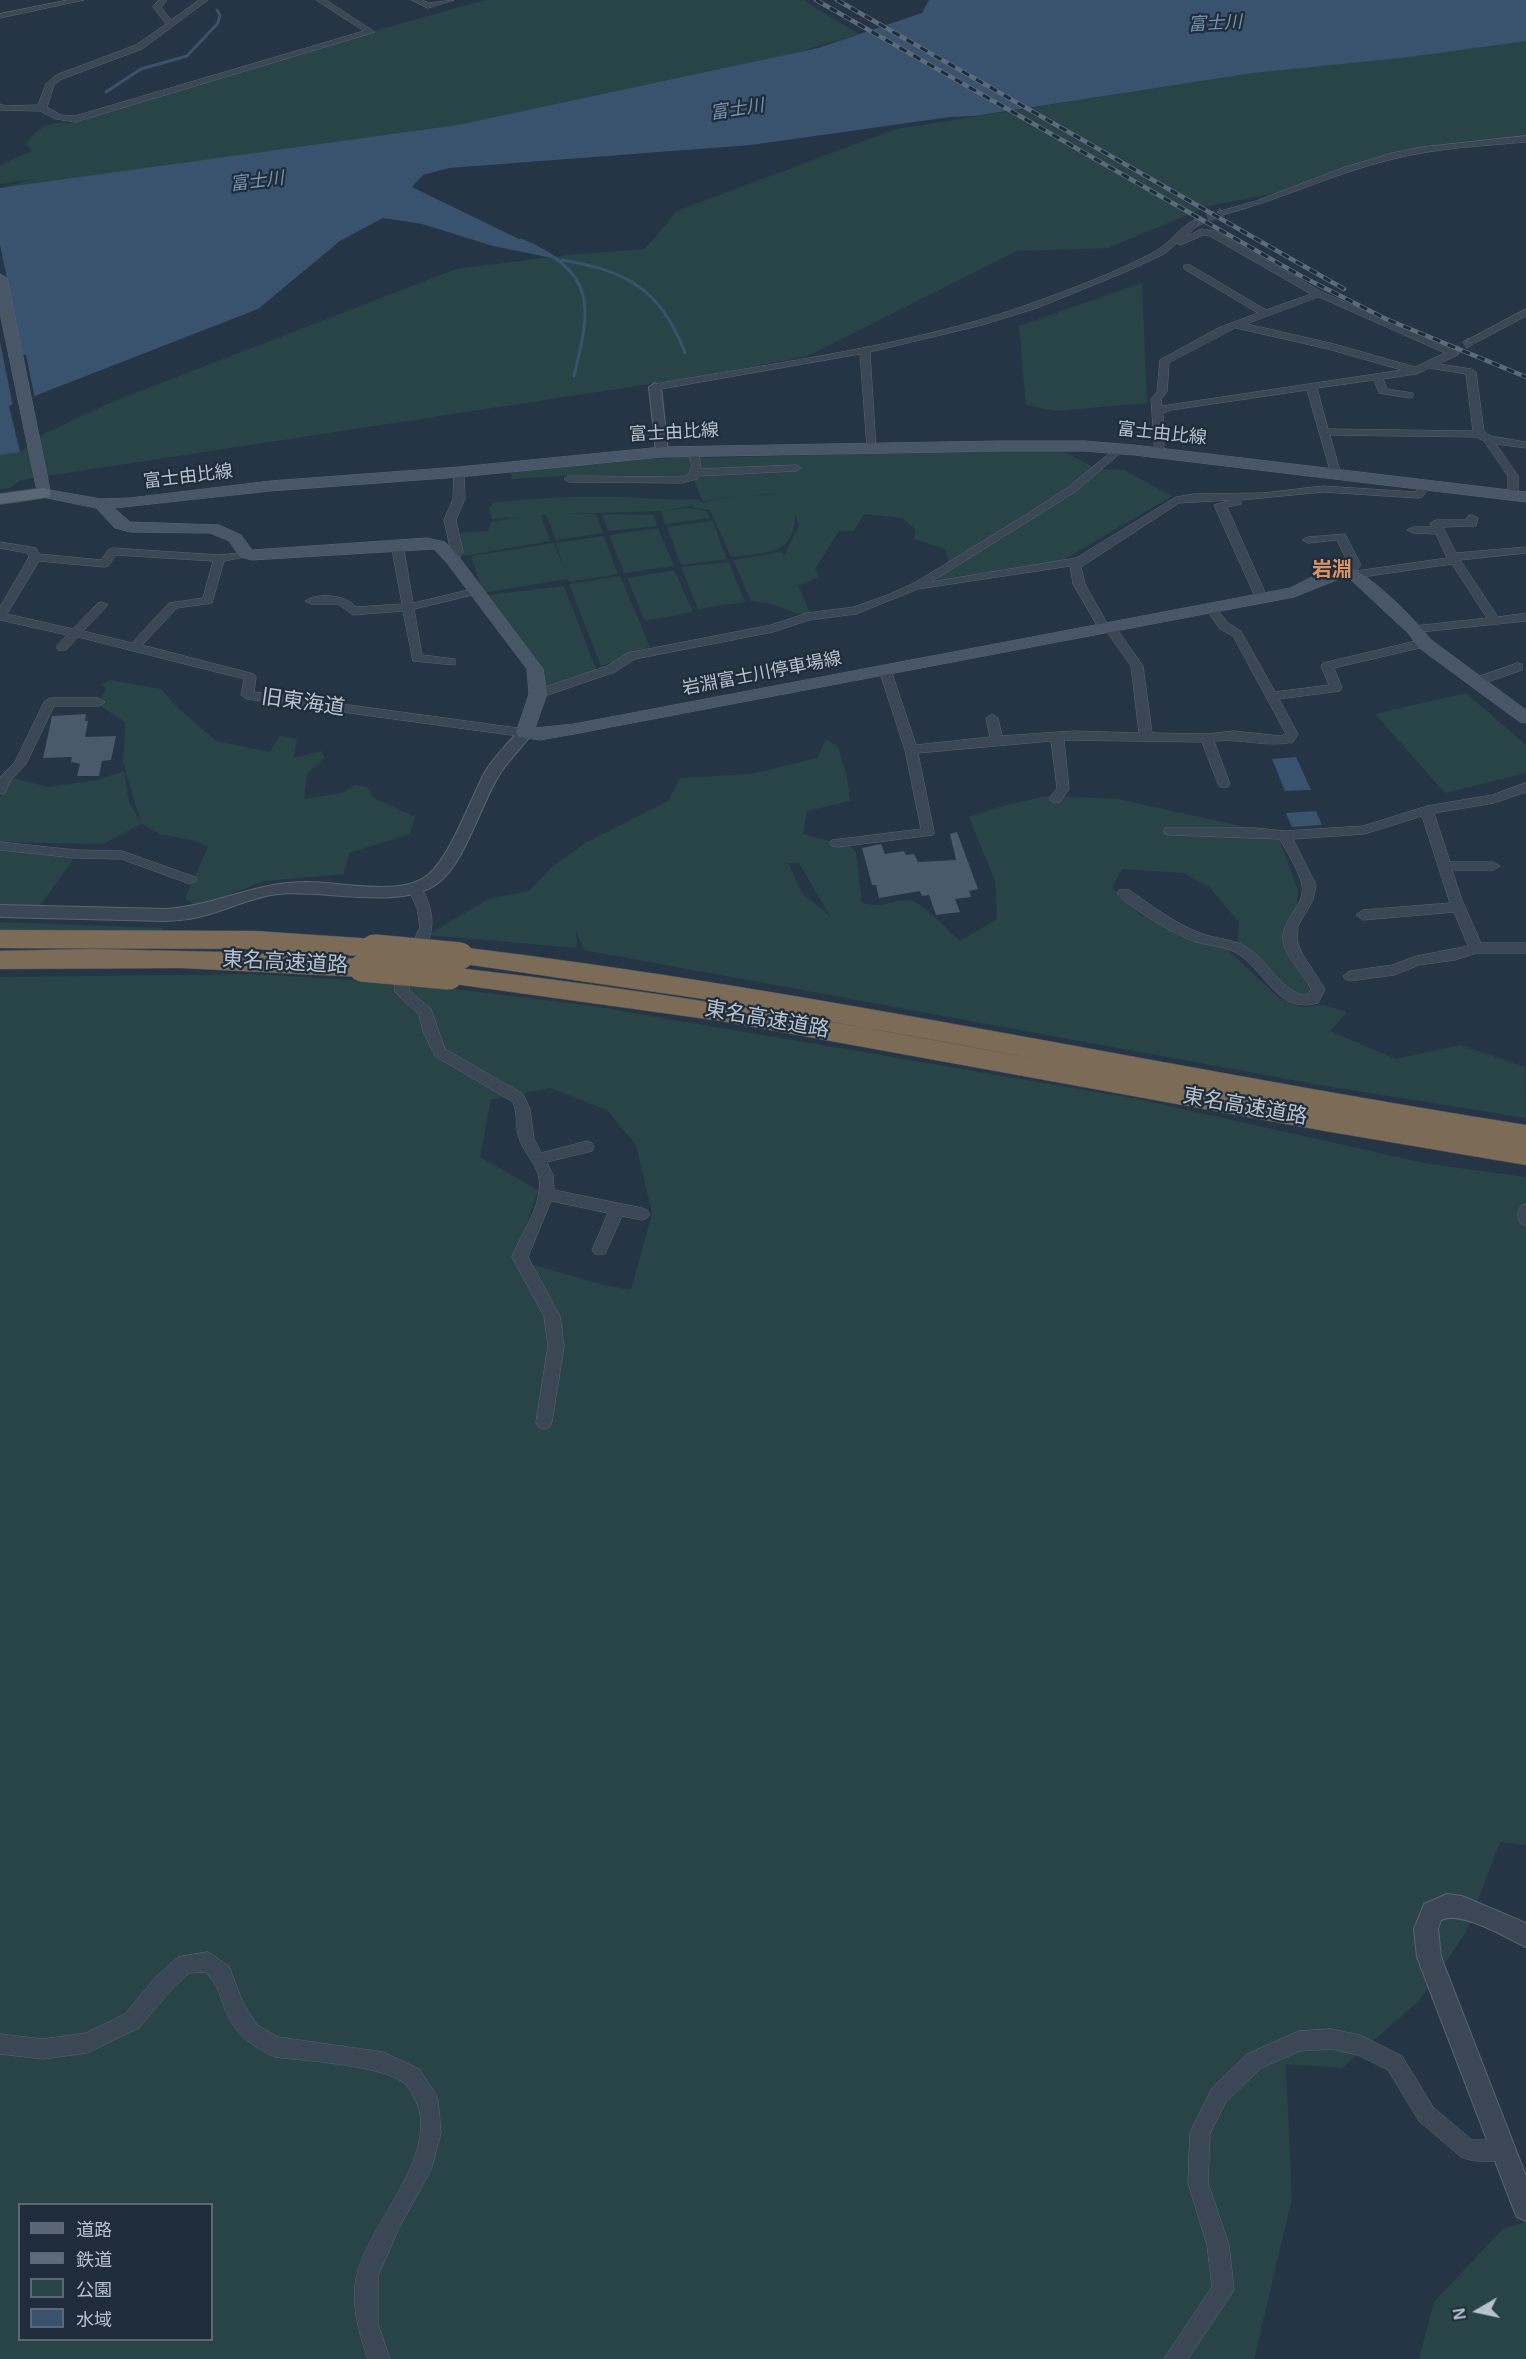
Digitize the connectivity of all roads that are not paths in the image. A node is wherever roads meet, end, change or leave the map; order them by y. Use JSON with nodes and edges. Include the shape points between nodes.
{"nodes":[{"id":1,"x":80,"y":0,"type":"edge"},
{"id":2,"x":163,"y":0,"type":"edge"},
{"id":3,"x":204,"y":0,"type":"edge"},
{"id":4,"x":320,"y":0,"type":"edge"},
{"id":5,"x":416,"y":0,"type":"edge"},
{"id":6,"x":450,"y":0,"type":"edge"},
{"id":7,"x":60,"y":2,"type":"edge"},
{"id":8,"x":0,"y":16,"type":"edge"},
{"id":9,"x":171,"y":25,"type":"junction"},
{"id":10,"x":0,"y":107,"type":"edge"},
{"id":11,"x":42,"y":108,"type":"junction"},
{"id":12,"x":1526,"y":139,"type":"edge"},
{"id":13,"x":1222,"y":212,"type":"tunnel mouth"},
{"id":14,"x":1195,"y":223,"type":"tunnel mouth"},
{"id":15,"x":1165,"y":249,"type":"junction"},
{"id":16,"x":1186,"y":267,"type":"dead end"},
{"id":17,"x":0,"y":278,"type":"edge"},
{"id":18,"x":1319,"y":294,"type":"junction"},
{"id":19,"x":1526,"y":312,"type":"edge"},
{"id":20,"x":1264,"y":313,"type":"junction"},
{"id":21,"x":1236,"y":324,"type":"junction"},
{"id":22,"x":1471,"y":341,"type":"tunnel mouth"},
{"id":23,"x":865,"y":350,"type":"junction"},
{"id":24,"x":1430,"y":365,"type":"junction"},
{"id":25,"x":1416,"y":371,"type":"junction"},
{"id":26,"x":1378,"y":378,"type":"junction"},
{"id":27,"x":1311,"y":385,"type":"junction"},
{"id":28,"x":655,"y":387,"type":"joint"},
{"id":29,"x":1409,"y":395,"type":"dead end"},
{"id":30,"x":1158,"y":412,"type":"junction"},
{"id":31,"x":1325,"y":432,"type":"junction"},
{"id":32,"x":1484,"y":436,"type":"junction"},
{"id":33,"x":1526,"y":445,"type":"edge"},
{"id":34,"x":872,"y":447,"type":"junction"},
{"id":35,"x":1119,"y":449,"type":"junction"},
{"id":36,"x":693,"y":451,"type":"junction"},
{"id":37,"x":662,"y":452,"type":"junction"},
{"id":38,"x":1159,"y":453,"type":"junction"},
{"id":39,"x":796,"y":468,"type":"dead end"},
{"id":40,"x":459,"y":472,"type":"junction"},
{"id":41,"x":695,"y":473,"type":"junction"},
{"id":42,"x":1336,"y":475,"type":"junction"},
{"id":43,"x":569,"y":479,"type":"dead end"},
{"id":44,"x":1427,"y":485,"type":"junction"},
{"id":45,"x":43,"y":493,"type":"junction"},
{"id":46,"x":1263,"y":496,"type":"junction"},
{"id":47,"x":1520,"y":496,"type":"edge"},
{"id":48,"x":0,"y":499,"type":"edge"},
{"id":49,"x":101,"y":504,"type":"junction"},
{"id":50,"x":1472,"y":518,"type":"dead end"},
{"id":51,"x":1413,"y":530,"type":"dead end"},
{"id":52,"x":1440,"y":531,"type":"junction"},
{"id":53,"x":1308,"y":540,"type":"dead end"},
{"id":54,"x":397,"y":544,"type":"junction"},
{"id":55,"x":0,"y":545,"type":"edge"},
{"id":56,"x":1526,"y":550,"type":"edge"},
{"id":57,"x":33,"y":554,"type":"junction"},
{"id":58,"x":246,"y":554,"type":"junction"},
{"id":59,"x":0,"y":555,"type":"edge"},
{"id":60,"x":219,"y":558,"type":"junction"},
{"id":61,"x":1454,"y":559,"type":"junction"},
{"id":62,"x":453,"y":560,"type":"junction"},
{"id":63,"x":1079,"y":561,"type":"junction"},
{"id":64,"x":1353,"y":573,"type":"junction"},
{"id":65,"x":909,"y":589,"type":"junction"},
{"id":66,"x":477,"y":591,"type":"junction"},
{"id":67,"x":1262,"y":599,"type":"junction"},
{"id":68,"x":310,"y":601,"type":"dead end"},
{"id":69,"x":102,"y":605,"type":"dead end"},
{"id":70,"x":410,"y":607,"type":"junction"},
{"id":71,"x":1210,"y":607,"type":"junction"},
{"id":72,"x":0,"y":616,"type":"edge"},
{"id":73,"x":1526,"y":617,"type":"edge"},
{"id":74,"x":1494,"y":620,"type":"junction"},
{"id":75,"x":1107,"y":628,"type":"junction"},
{"id":76,"x":76,"y":633,"type":"junction"},
{"id":77,"x":1420,"y":637,"type":"junction"},
{"id":78,"x":62,"y":647,"type":"dead end"},
{"id":79,"x":134,"y":647,"type":"junction"},
{"id":80,"x":451,"y":662,"type":"dead end"},
{"id":81,"x":1518,"y":667,"type":"dead end"},
{"id":82,"x":885,"y":670,"type":"junction"},
{"id":83,"x":1476,"y":682,"type":"junction"},
{"id":84,"x":538,"y":694,"type":"junction"},
{"id":85,"x":1274,"y":696,"type":"junction"},
{"id":86,"x":99,"y":702,"type":"dead end"},
{"id":87,"x":992,"y":718,"type":"dead end"},
{"id":88,"x":1526,"y":718,"type":"edge"},
{"id":89,"x":525,"y":733,"type":"junction"},
{"id":90,"x":1057,"y":736,"type":"junction"},
{"id":91,"x":1146,"y":736,"type":"junction"},
{"id":92,"x":1207,"y":738,"type":"junction"},
{"id":93,"x":997,"y":740,"type":"junction"},
{"id":94,"x":910,"y":750,"type":"junction"},
{"id":95,"x":1224,"y":784,"type":"dead end"},
{"id":96,"x":1526,"y":787,"type":"edge"},
{"id":97,"x":0,"y":790,"type":"edge"},
{"id":98,"x":1055,"y":799,"type":"dead end"},
{"id":99,"x":1427,"y":810,"type":"junction"},
{"id":100,"x":1170,"y":831,"type":"dead end"},
{"id":101,"x":1285,"y":835,"type":"junction"},
{"id":102,"x":837,"y":843,"type":"dead end"},
{"id":103,"x":0,"y":846,"type":"edge"},
{"id":104,"x":1443,"y":866,"type":"junction"},
{"id":105,"x":1493,"y":866,"type":"dead end"},
{"id":106,"x":190,"y":880,"type":"dead end"},
{"id":107,"x":416,"y":888,"type":"junction"},
{"id":108,"x":1124,"y":893,"type":"dead end"},
{"id":109,"x":1458,"y":907,"type":"junction"},
{"id":110,"x":0,"y":911,"type":"edge"},
{"id":111,"x":1363,"y":915,"type":"dead end"},
{"id":112,"x":0,"y":939,"type":"edge"},
{"id":113,"x":1476,"y":948,"type":"junction"},
{"id":114,"x":1526,"y":948,"type":"edge"},
{"id":115,"x":368,"y":958,"type":"junction"},
{"id":116,"x":0,"y":960,"type":"edge"},
{"id":117,"x":454,"y":966,"type":"junction"},
{"id":118,"x":1350,"y":976,"type":"dead end"},
{"id":119,"x":1526,"y":1135,"type":"edge"},
{"id":120,"x":587,"y":1147,"type":"dead end"},
{"id":121,"x":1526,"y":1155,"type":"edge"},
{"id":122,"x":538,"y":1159,"type":"junction"},
{"id":123,"x":548,"y":1195,"type":"junction"},
{"id":124,"x":617,"y":1209,"type":"junction"},
{"id":125,"x":1526,"y":1210,"type":"edge"},
{"id":126,"x":642,"y":1214,"type":"dead end"},
{"id":127,"x":1526,"y":1220,"type":"edge"},
{"id":128,"x":600,"y":1250,"type":"dead end"},
{"id":129,"x":544,"y":1422,"type":"dead end"},
{"id":130,"x":1526,"y":1935,"type":"edge"},
{"id":131,"x":0,"y":2044,"type":"edge"},
{"id":132,"x":1504,"y":2150,"type":"junction"},
{"id":133,"x":1526,"y":2208,"type":"edge"},
{"id":134,"x":379,"y":2359,"type":"edge"},
{"id":135,"x":1175,"y":2359,"type":"edge"}],
"edges":[{"from":1,"to":7,"type":"street"},
{"from":2,"to":9,"type":"street","via":[[157,7]]},
{"from":3,"to":9,"type":"street"},
{"from":4,"to":11,"type":"street","via":[[371,32],[75,119],[59,117]]},
{"from":5,"to":6,"type":"street","via":[[428,6]]},
{"from":7,"to":8,"type":"street"},
{"from":9,"to":11,"type":"street","via":[[139,47],[59,77],[51,84]]},
{"from":10,"to":11,"type":"street"},
{"from":12,"to":13,"type":"street","via":[[1392,156],[1259,203]]},
{"from":14,"to":15,"type":"street"},
{"from":15,"to":18,"type":"street","via":[[1202,232],[1212,233]]},
{"from":15,"to":23,"type":"street","via":[[1033,306],[938,334]]},
{"from":16,"to":20,"type":"street"},
{"from":17,"to":45,"type":"main road"},
{"from":18,"to":20,"type":"street"},
{"from":18,"to":24,"type":"street","via":[[1453,353]]},
{"from":19,"to":22,"type":"street"},
{"from":20,"to":21,"type":"street"},
{"from":21,"to":25,"type":"street"},
{"from":21,"to":30,"type":"street","via":[[1164,362],[1162,392],[1156,399]]},
{"from":23,"to":28,"type":"street"},
{"from":23,"to":34,"type":"street"},
{"from":24,"to":25,"type":"street"},
{"from":24,"to":32,"type":"street","via":[[1471,372]]},
{"from":25,"to":26,"type":"street"},
{"from":26,"to":27,"type":"street"},
{"from":26,"to":29,"type":"street","via":[[1383,391]]},
{"from":27,"to":30,"type":"street","via":[[1184,404]]},
{"from":27,"to":31,"type":"street"},
{"from":28,"to":37,"type":"street"},
{"from":30,"to":38,"type":"street"},
{"from":31,"to":32,"type":"street"},
{"from":31,"to":42,"type":"street"},
{"from":32,"to":33,"type":"street"},
{"from":32,"to":47,"type":"street","via":[[1513,476]]},
{"from":34,"to":35,"type":"main road","name":"富士由比線"},
{"from":34,"to":36,"type":"main road","name":"富士由比線"},
{"from":35,"to":38,"type":"main road","name":"富士由比線"},
{"from":35,"to":65,"type":"street","via":[[1055,500]]},
{"from":36,"to":37,"type":"main road","name":"富士由比線"},
{"from":36,"to":41,"type":"street"},
{"from":37,"to":40,"type":"main road","name":"富士由比線"},
{"from":38,"to":42,"type":"main road","name":"富士由比線"},
{"from":39,"to":41,"type":"street"},
{"from":40,"to":49,"type":"main road","name":"富士由比線"},
{"from":40,"to":62,"type":"street","via":[[459,499],[450,520],[456,552]]},
{"from":41,"to":43,"type":"street","via":[[682,480]]},
{"from":42,"to":44,"type":"main road","name":"富士由比線"},
{"from":44,"to":46,"type":"street","via":[[1418,495],[1323,489]]},
{"from":44,"to":47,"type":"main road","name":"富士由比線"},
{"from":45,"to":48,"type":"main road"},
{"from":45,"to":49,"type":"main road","name":"富士由比線"},
{"from":46,"to":63,"type":"street","via":[[1176,500]]},
{"from":46,"to":67,"type":"street","via":[[1221,505]]},
{"from":49,"to":58,"type":"main road","via":[[121,525],[130,527],[213,528],[235,538]]},
{"from":50,"to":52,"type":"street","via":[[1472,524],[1436,523]]},
{"from":51,"to":52,"type":"street"},
{"from":52,"to":61,"type":"street"},
{"from":53,"to":64,"type":"street","via":[[1341,536],[1355,565]]},
{"from":54,"to":58,"type":"main road"},
{"from":54,"to":62,"type":"main road","via":[[439,545]]},
{"from":54,"to":70,"type":"street"},
{"from":55,"to":57,"type":"street"},
{"from":56,"to":61,"type":"street"},
{"from":57,"to":59,"type":"street"},
{"from":57,"to":60,"type":"street","via":[[105,564],[113,551]]},
{"from":57,"to":72,"type":"street","name":"旧東海道"},
{"from":58,"to":60,"type":"street"},
{"from":60,"to":79,"type":"street","via":[[208,601],[173,605]]},
{"from":61,"to":64,"type":"street"},
{"from":61,"to":74,"type":"street"},
{"from":62,"to":66,"type":"main road"},
{"from":63,"to":65,"type":"street"},
{"from":63,"to":75,"type":"street","via":[[1075,573],[1079,584]]},
{"from":64,"to":67,"type":"main road","name":"岩淵富士川停車場線","via":[[1343,571],[1294,592]]},
{"from":64,"to":77,"type":"main road"},
{"from":65,"to":84,"type":"street","via":[[856,610],[631,656],[611,669]]},
{"from":66,"to":70,"type":"street"},
{"from":66,"to":84,"type":"main road","via":[[535,669]]},
{"from":67,"to":71,"type":"main road","name":"岩淵富士川停車場線"},
{"from":68,"to":70,"type":"street","via":[[343,600],[353,610]]},
{"from":69,"to":76,"type":"street"},
{"from":70,"to":80,"type":"street","via":[[417,658]]},
{"from":71,"to":75,"type":"main road","name":"岩淵富士川停車場線"},
{"from":71,"to":85,"type":"street","via":[[1224,626],[1237,634]]},
{"from":72,"to":76,"type":"street","name":"旧東海道"},
{"from":73,"to":74,"type":"street"},
{"from":74,"to":77,"type":"street"},
{"from":75,"to":82,"type":"main road","name":"岩淵富士川停車場線"},
{"from":75,"to":91,"type":"street","via":[[1137,666]]},
{"from":76,"to":78,"type":"street"},
{"from":76,"to":79,"type":"street","name":"旧東海道"},
{"from":77,"to":83,"type":"main road"},
{"from":77,"to":85,"type":"street","via":[[1327,666],[1336,688]]},
{"from":79,"to":89,"type":"street","name":"旧東海道","via":[[250,677],[248,695]]},
{"from":81,"to":83,"type":"street"},
{"from":82,"to":89,"type":"main road","name":"岩淵富士川停車場線","via":[[574,729]]},
{"from":82,"to":94,"type":"street"},
{"from":83,"to":88,"type":"main road"},
{"from":84,"to":89,"type":"main road"},
{"from":85,"to":92,"type":"street","via":[[1292,734],[1289,739],[1233,735]]},
{"from":86,"to":97,"type":"street","via":[[50,702],[20,765]]},
{"from":87,"to":93,"type":"street"},
{"from":89,"to":107,"type":"street","via":[[494,770],[446,865],[432,880]]},
{"from":90,"to":91,"type":"street"},
{"from":90,"to":93,"type":"street"},
{"from":90,"to":98,"type":"street","via":[[1064,789]]},
{"from":91,"to":92,"type":"street"},
{"from":92,"to":95,"type":"street"},
{"from":93,"to":94,"type":"street"},
{"from":94,"to":102,"type":"street","via":[[928,832]]},
{"from":96,"to":99,"type":"street","via":[[1494,799]]},
{"from":99,"to":101,"type":"street","via":[[1364,830]]},
{"from":99,"to":104,"type":"street"},
{"from":100,"to":101,"type":"street"},
{"from":101,"to":108,"type":"street","via":[[1309,885],[1310,894],[1290,926],[1289,939],[1293,952],[1318,989],[1313,999],[1306,1002],[1287,996],[1244,951],[1181,930]]},
{"from":103,"to":106,"type":"street","via":[[122,855]]},
{"from":104,"to":105,"type":"street"},
{"from":104,"to":109,"type":"street"},
{"from":107,"to":110,"type":"street","via":[[385,892],[277,889],[193,913],[166,915]]},
{"from":107,"to":122,"type":"street","via":[[426,927],[402,982],[402,992],[426,1013],[440,1052],[518,1098],[525,1111],[525,1134]]},
{"from":109,"to":111,"type":"street"},
{"from":109,"to":113,"type":"street"},
{"from":112,"to":115,"type":"highway","name":"東名高速道路","via":[[255,940]]},
{"from":113,"to":114,"type":"street"},
{"from":113,"to":118,"type":"street","via":[[1394,970]]},
{"from":115,"to":116,"type":"highway","name":"東名高速道路"},
{"from":115,"to":117,"type":"highway","name":"東名高速道路","bridge":true},
{"from":117,"to":119,"type":"highway","name":"東名高速道路","via":[[596,973],[726,993]]},
{"from":117,"to":121,"type":"highway","name":"東名高速道路"},
{"from":120,"to":122,"type":"street"},
{"from":122,"to":123,"type":"street"},
{"from":123,"to":124,"type":"street"},
{"from":123,"to":129,"type":"street","via":[[520,1257],[552,1316],[556,1346]]},
{"from":124,"to":126,"type":"street"},
{"from":124,"to":128,"type":"street"},
{"from":125,"to":127,"type":"street"},
{"from":130,"to":132,"type":"street","via":[[1462,1907],[1447,1905],[1432,1912],[1426,1929],[1429,1957]]},
{"from":131,"to":134,"type":"street","via":[[43,2049],[87,2043],[132,2021],[185,1964],[208,1962],[222,1973],[235,2009],[250,2032],[275,2047],[383,2061],[412,2076],[428,2100],[431,2133],[421,2170],[367,2275],[367,2324]]},
{"from":132,"to":133,"type":"street"},
{"from":132,"to":135,"type":"street","via":[[1468,2150],[1426,2114],[1395,2063],[1360,2045],[1331,2039],[1299,2041],[1254,2061],[1220,2095],[1200,2132],[1198,2183],[1218,2246],[1223,2290]]}]}
